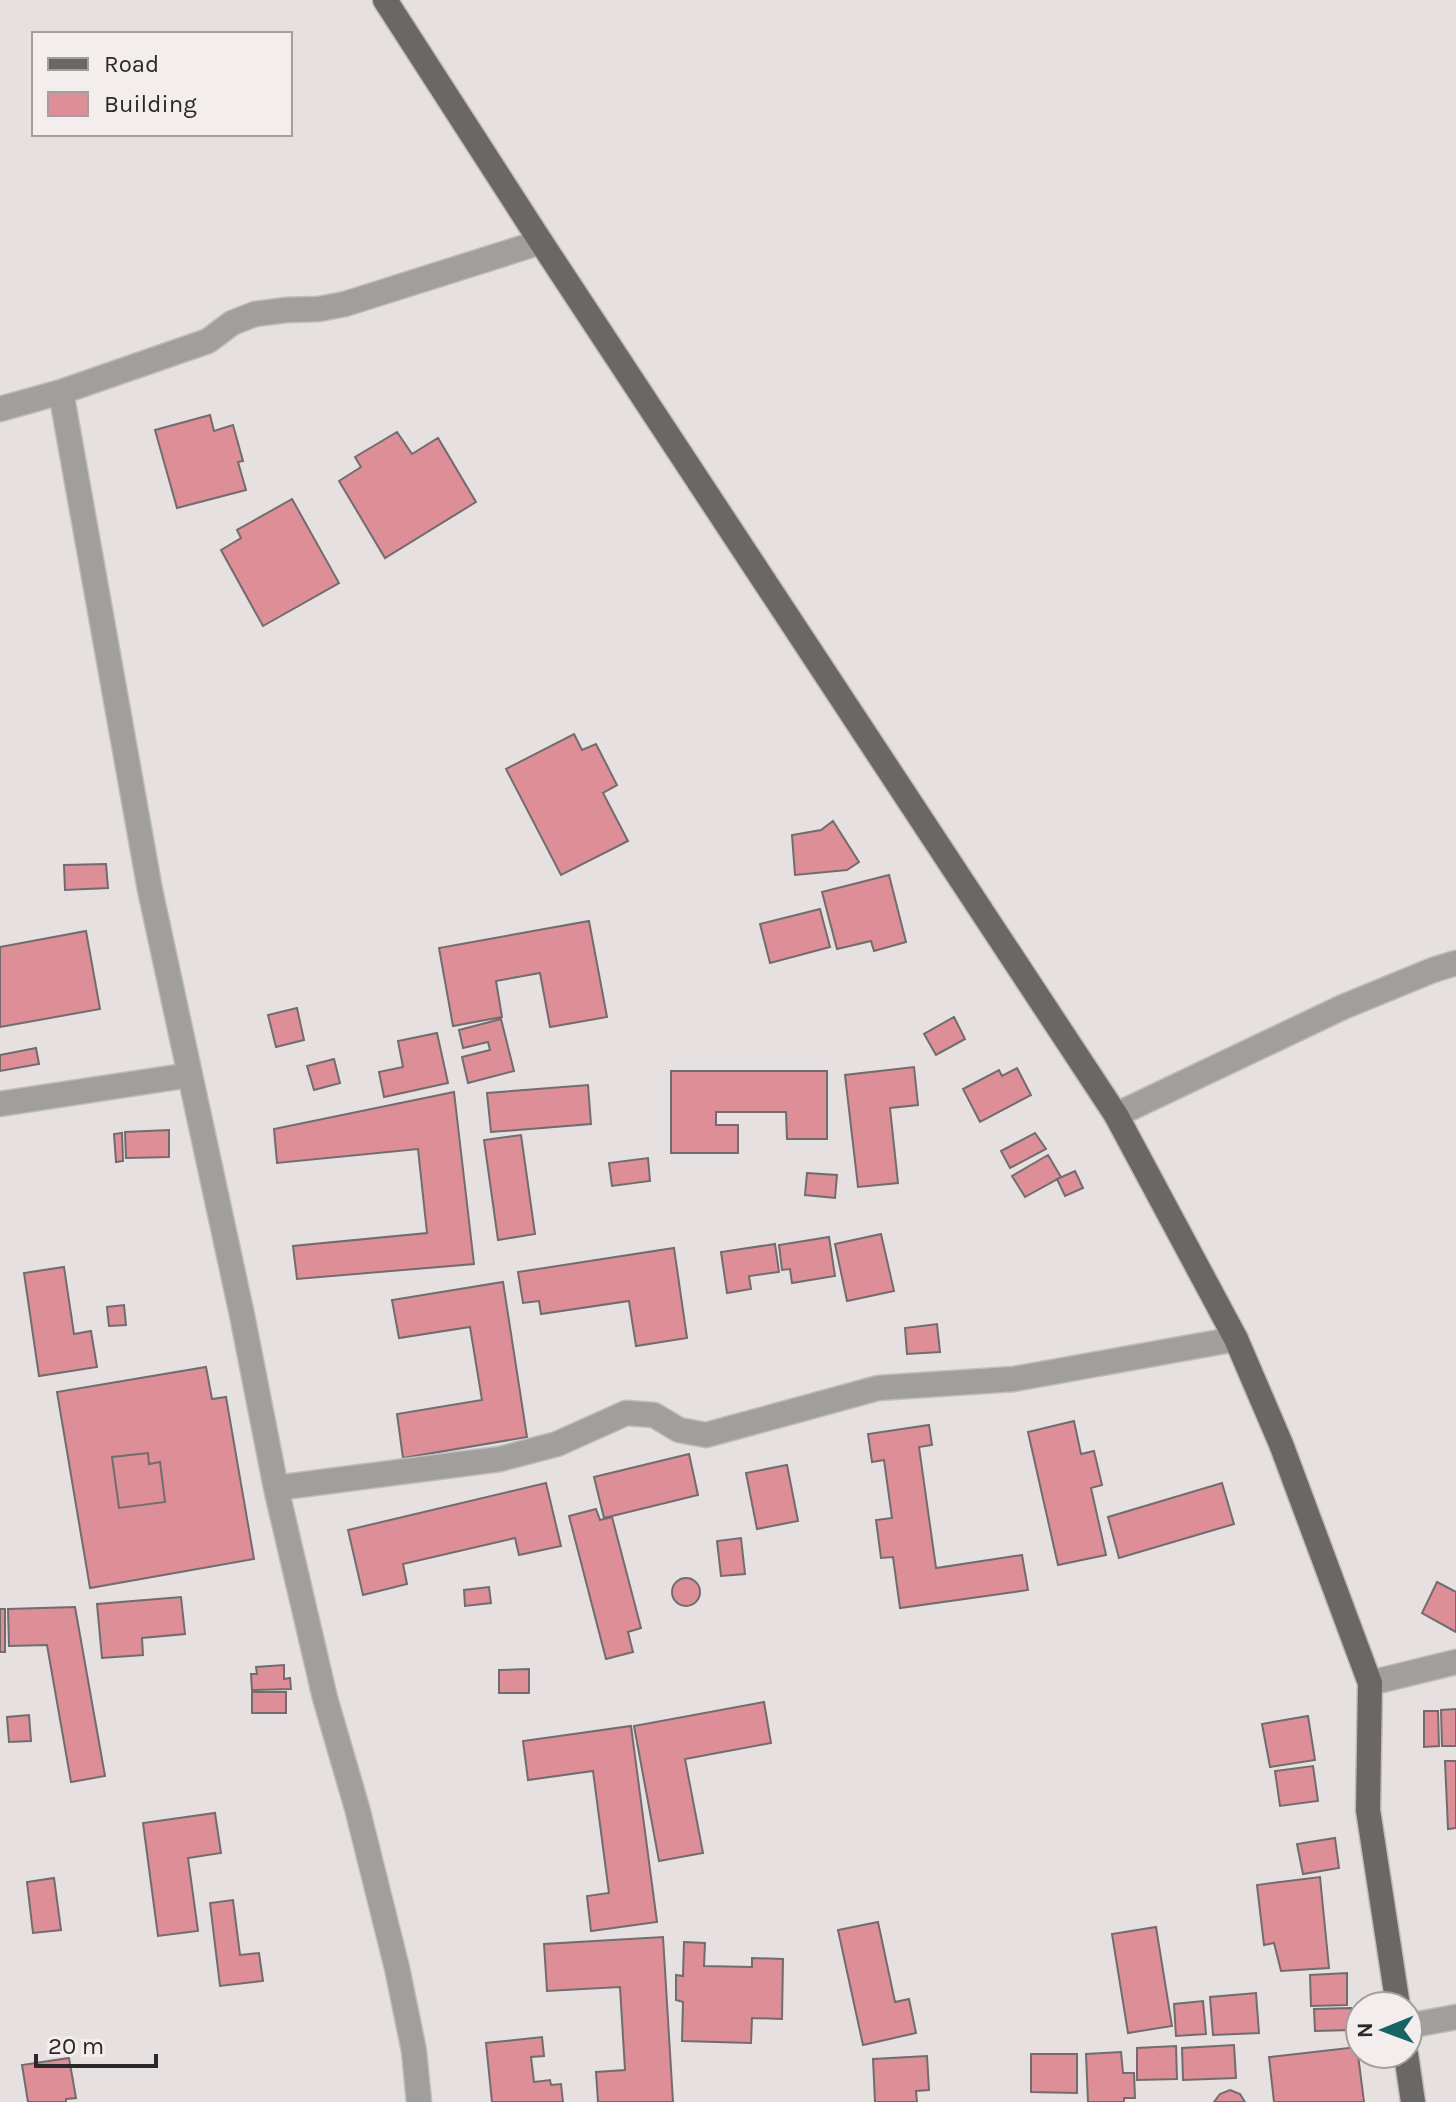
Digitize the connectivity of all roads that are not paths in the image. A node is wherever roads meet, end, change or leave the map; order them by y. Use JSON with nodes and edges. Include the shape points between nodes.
{"nodes":[{"id":1,"x":385,"y":0,"type":"edge"},
{"id":2,"x":541,"y":242,"type":"junction"},
{"id":3,"x":61,"y":392,"type":"junction"},
{"id":4,"x":0,"y":409,"type":"edge"},
{"id":5,"x":1456,"y":963,"type":"edge"},
{"id":6,"x":190,"y":1075,"type":"junction"},
{"id":7,"x":0,"y":1104,"type":"edge"},
{"id":8,"x":1116,"y":1115,"type":"junction"},
{"id":9,"x":1236,"y":1339,"type":"junction"},
{"id":10,"x":276,"y":1488,"type":"junction"},
{"id":11,"x":1456,"y":1662,"type":"edge"},
{"id":12,"x":1370,"y":1683,"type":"junction"},
{"id":13,"x":1396,"y":1990,"type":"edge"},
{"id":14,"x":1456,"y":2017,"type":"edge"},
{"id":15,"x":1424,"y":2023,"type":"edge"},
{"id":16,"x":1408,"y":2070,"type":"edge"},
{"id":17,"x":419,"y":2102,"type":"edge"},
{"id":18,"x":1413,"y":2102,"type":"edge"}],
"edges":[{"from":1,"to":2,"type":"main road"},
{"from":2,"to":3,"type":"street","via":[[345,304],[255,314],[208,341]]},
{"from":2,"to":8,"type":"main road"},
{"from":3,"to":4,"type":"street"},
{"from":3,"to":6,"type":"street","via":[[150,890]]},
{"from":5,"to":8,"type":"street","via":[[1357,1001]]},
{"from":6,"to":7,"type":"street"},
{"from":6,"to":10,"type":"street"},
{"from":8,"to":9,"type":"main road"},
{"from":9,"to":10,"type":"street","via":[[1014,1379],[878,1388],[706,1435],[679,1430],[654,1415],[626,1413],[557,1444],[500,1459]]},
{"from":9,"to":12,"type":"main road"},
{"from":10,"to":17,"type":"street","via":[[397,1968]]},
{"from":11,"to":12,"type":"street"},
{"from":12,"to":13,"type":"main road","via":[[1368,1810]]},
{"from":14,"to":15,"type":"street"},
{"from":16,"to":18,"type":"main road"}]}
